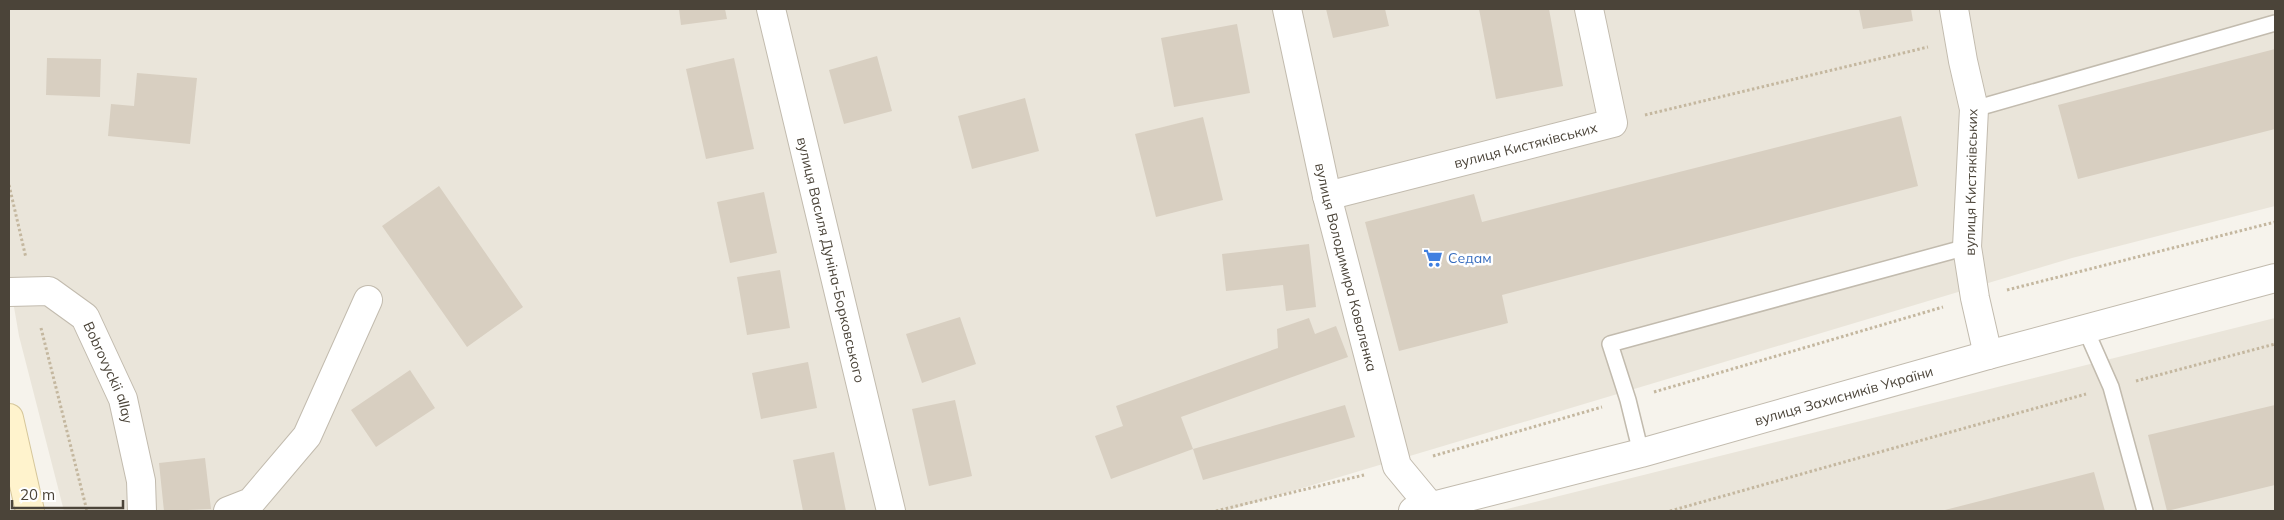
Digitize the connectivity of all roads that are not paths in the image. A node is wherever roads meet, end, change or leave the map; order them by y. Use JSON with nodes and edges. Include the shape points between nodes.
{"nodes":[{"id":1,"x":771,"y":9,"type":"edge"},
{"id":2,"x":1287,"y":9,"type":"edge"},
{"id":3,"x":1589,"y":9,"type":"edge"},
{"id":4,"x":1954,"y":9,"type":"edge"},
{"id":5,"x":2275,"y":23,"type":"edge"},
{"id":6,"x":1974,"y":109,"type":"junction"},
{"id":7,"x":1327,"y":196,"type":"junction"},
{"id":8,"x":1967,"y":247,"type":"junction"},
{"id":9,"x":2275,"y":278,"type":"edge"},
{"id":10,"x":21,"y":291,"type":"edge"},
{"id":11,"x":368,"y":300,"type":"dead end"},
{"id":12,"x":2085,"y":328,"type":"junction"},
{"id":13,"x":1988,"y":355,"type":"junction"},
{"id":14,"x":9,"y":418,"type":"edge"},
{"id":15,"x":1642,"y":453,"type":"junction"},
{"id":16,"x":1426,"y":510,"type":"edge"},
{"id":17,"x":30,"y":511,"type":"edge"},
{"id":18,"x":142,"y":511,"type":"edge"},
{"id":19,"x":228,"y":511,"type":"edge"},
{"id":20,"x":891,"y":511,"type":"edge"},
{"id":21,"x":2145,"y":511,"type":"edge"}],
"edges":[{"from":1,"to":20,"type":"street","name":"вулиця Василя Дуніна-Борковського"},
{"from":2,"to":7,"type":"street","name":"вулиця Володимира Коваленка"},
{"from":3,"to":7,"type":"street","name":"вулиця Кистяківських","via":[[1613,123]]},
{"from":4,"to":6,"type":"street","name":"вулиця Кистяківських"},
{"from":5,"to":6,"type":"lane"},
{"from":6,"to":8,"type":"street","name":"вулиця Кистяківських"},
{"from":7,"to":16,"type":"street","name":"вулиця Володимира Коваленка","via":[[1397,466]]},
{"from":8,"to":13,"type":"street","name":"вулиця Кистяківських"},
{"from":8,"to":15,"type":"lane","via":[[1610,344]]},
{"from":9,"to":12,"type":"street","name":"вулиця Захисників України"},
{"from":10,"to":18,"type":"street","name":"Bobrovyckii allay","via":[[49,291],[85,316],[123,399],[142,481]]},
{"from":11,"to":19,"type":"street","via":[[308,436],[252,502]]},
{"from":12,"to":13,"type":"street","name":"вулиця Захисників України"},
{"from":12,"to":21,"type":"lane","via":[[2111,387]]},
{"from":13,"to":15,"type":"street","name":"вулиця Захисників України"},
{"from":14,"to":17,"type":"main road"},
{"from":15,"to":16,"type":"street","name":"вулиця Захисників України"}]}
